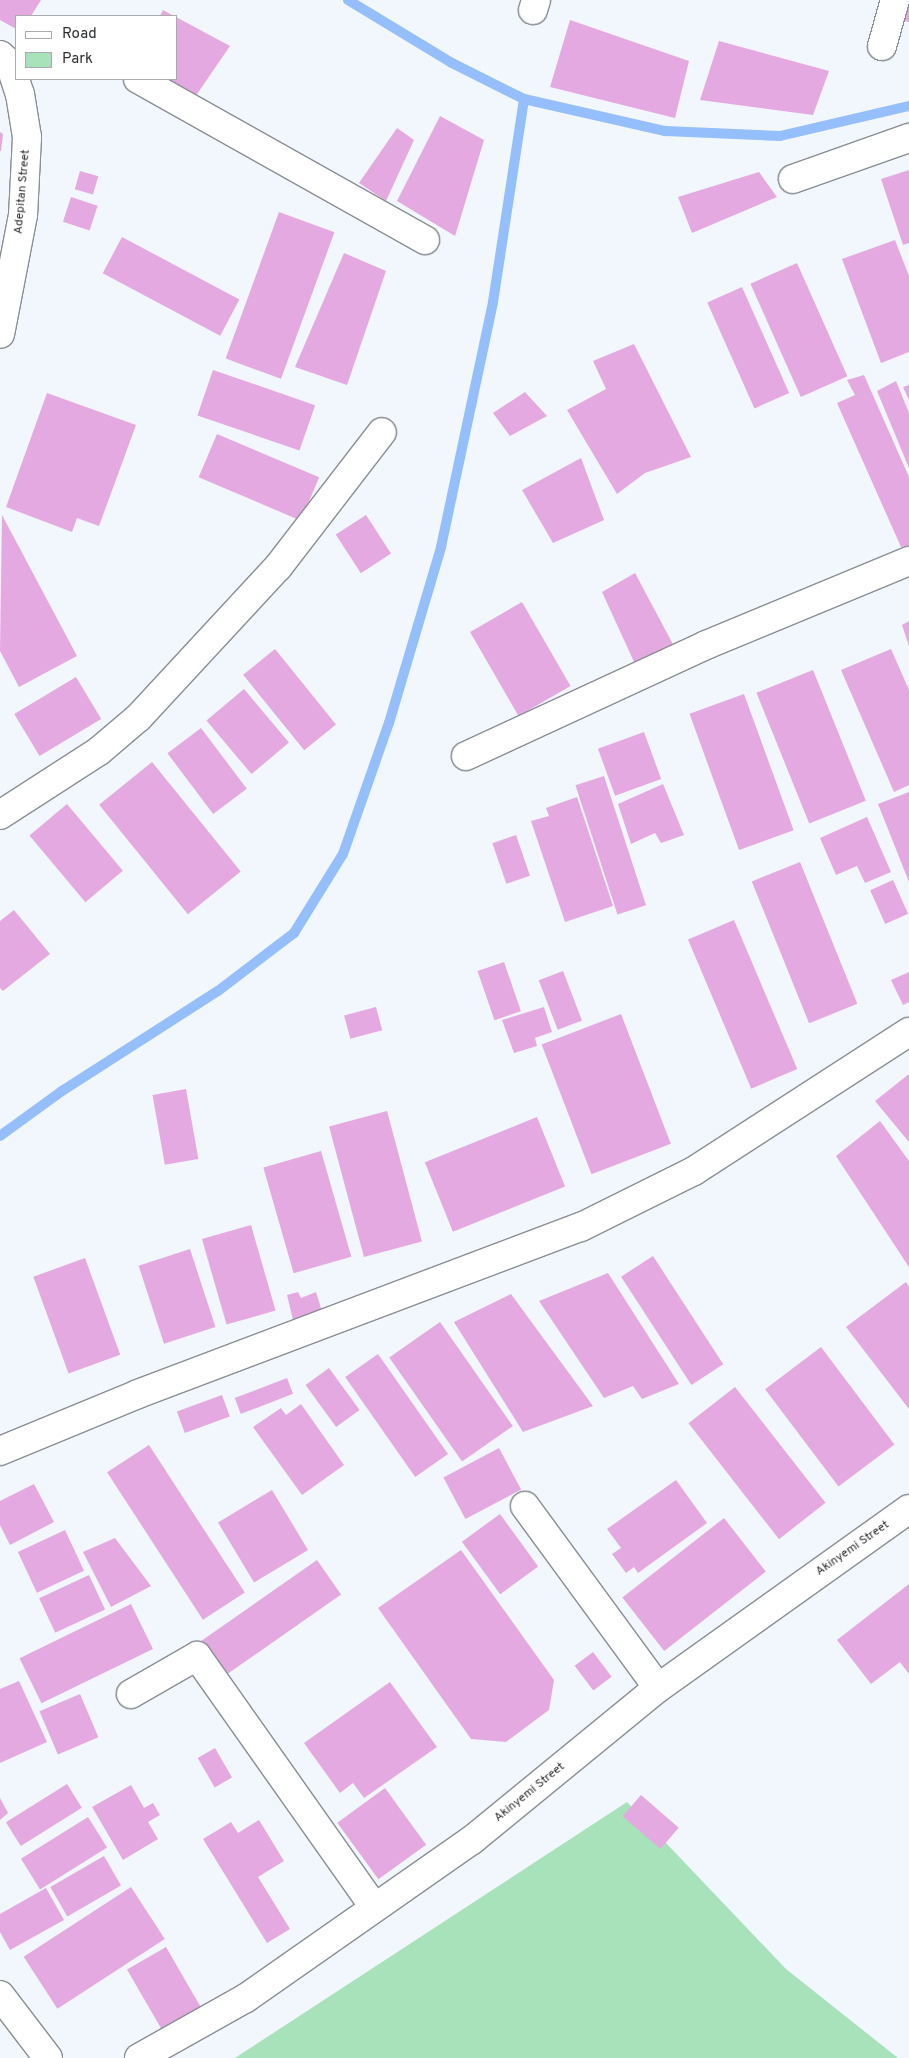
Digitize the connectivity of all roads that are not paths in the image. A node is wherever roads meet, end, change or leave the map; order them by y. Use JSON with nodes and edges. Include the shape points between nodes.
{"nodes":[{"id":1,"x":895,"y":0,"type":"edge"},
{"id":2,"x":882,"y":46,"type":"dead end"},
{"id":3,"x":9,"y":61,"type":"edge"},
{"id":4,"x":15,"y":79,"type":"edge"},
{"id":5,"x":15,"y":80,"type":"edge"},
{"id":6,"x":140,"y":80,"type":"edge"},
{"id":7,"x":909,"y":138,"type":"edge"},
{"id":8,"x":793,"y":178,"type":"dead end"},
{"id":9,"x":425,"y":240,"type":"dead end"},
{"id":10,"x":0,"y":334,"type":"edge"},
{"id":11,"x":382,"y":432,"type":"dead end"},
{"id":12,"x":909,"y":561,"type":"edge"},
{"id":13,"x":466,"y":756,"type":"dead end"},
{"id":14,"x":0,"y":815,"type":"edge"},
{"id":15,"x":909,"y":1032,"type":"edge"},
{"id":16,"x":0,"y":1451,"type":"edge"},
{"id":17,"x":525,"y":1506,"type":"dead end"},
{"id":18,"x":909,"y":1509,"type":"edge"},
{"id":19,"x":658,"y":1688,"type":"junction"},
{"id":20,"x":130,"y":1694,"type":"dead end"},
{"id":21,"x":374,"y":1907,"type":"junction"},
{"id":22,"x":0,"y":1995,"type":"edge"},
{"id":23,"x":48,"y":2058,"type":"edge"},
{"id":24,"x":139,"y":2058,"type":"edge"}],
"edges":[{"from":1,"to":2,"type":"street"},
{"from":3,"to":4,"type":"street","name":"Adepitan Street"},
{"from":5,"to":10,"type":"street","name":"Adepitan Street","via":[[27,137],[23,215]]},
{"from":6,"to":9,"type":"street"},
{"from":7,"to":8,"type":"street"},
{"from":11,"to":14,"type":"street","via":[[278,567],[139,717],[99,751]]},
{"from":12,"to":13,"type":"street","via":[[706,645]]},
{"from":15,"to":16,"type":"street","via":[[694,1171],[581,1226],[138,1394]]},
{"from":17,"to":19,"type":"street"},
{"from":18,"to":19,"type":"street","name":"Akinyemi Street"},
{"from":19,"to":21,"type":"street","name":"Akinyemi Street","via":[[472,1840]]},
{"from":20,"to":21,"type":"street","via":[[197,1656]]},
{"from":21,"to":24,"type":"street","name":"Akinyemi Street","via":[[246,1998]]},
{"from":22,"to":23,"type":"street"}]}
